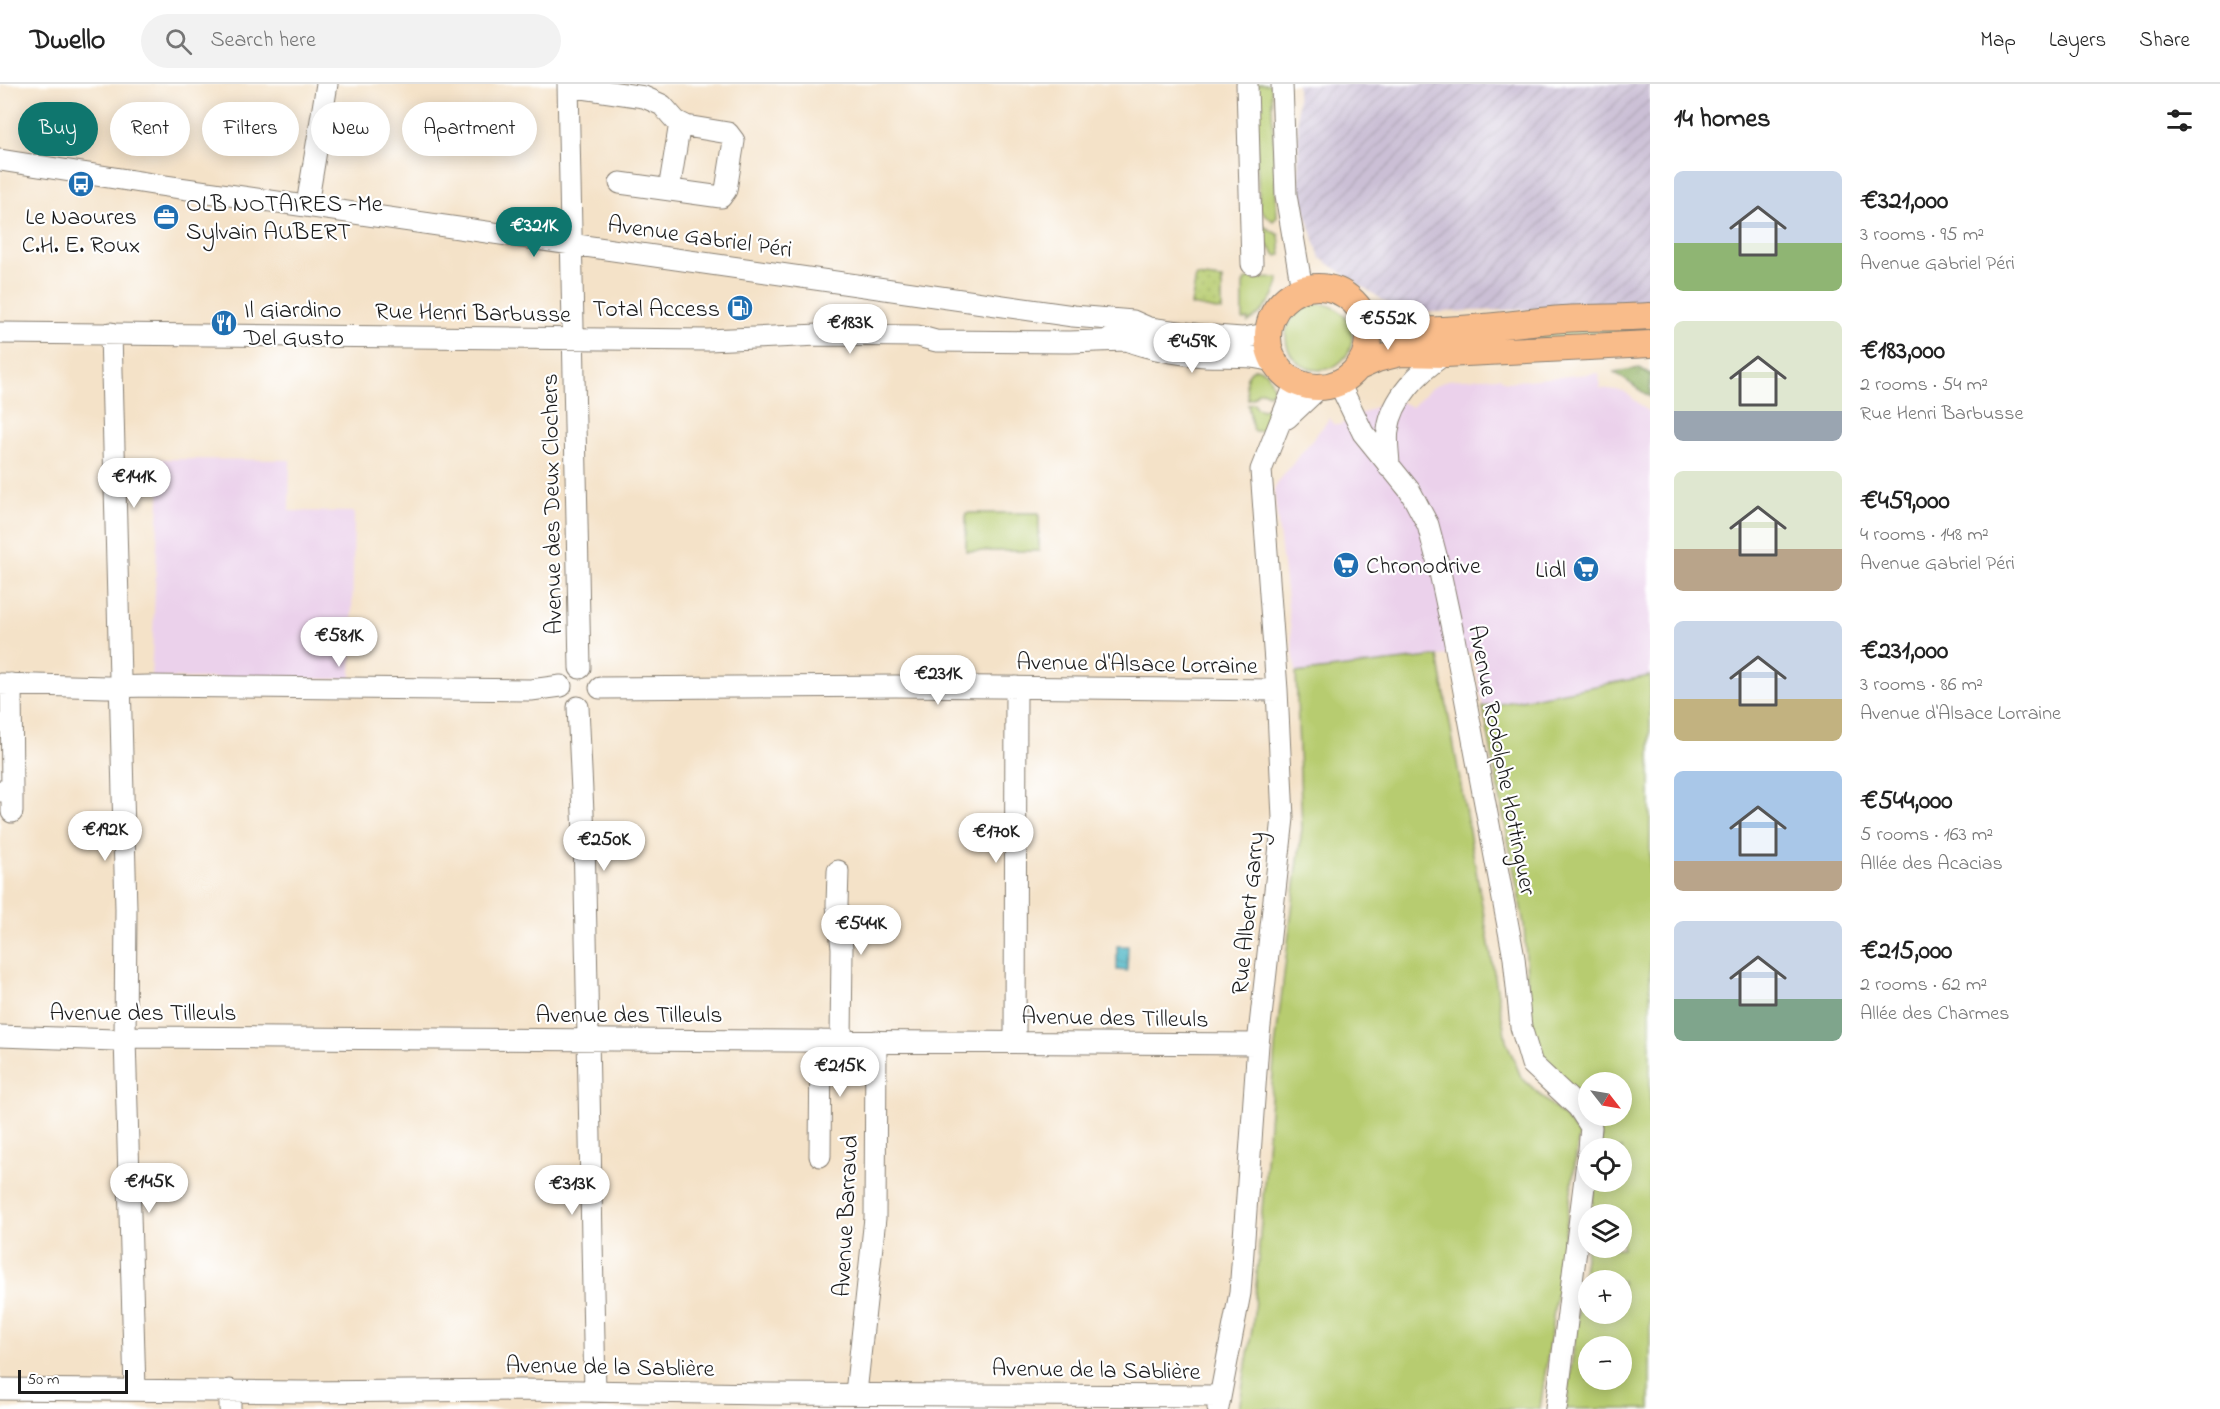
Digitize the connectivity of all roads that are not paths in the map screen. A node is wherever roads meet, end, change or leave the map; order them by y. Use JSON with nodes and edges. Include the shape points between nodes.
{"nodes":[{"id":1,"x":327,"y":84,"type":"edge"},
{"id":2,"x":1247,"y":84,"type":"edge"},
{"id":3,"x":1282,"y":84,"type":"edge"},
{"id":4,"x":568,"y":85,"type":"edge"},
{"id":5,"x":680,"y":123,"type":"junction"},
{"id":6,"x":0,"y":160,"type":"edge"},
{"id":7,"x":620,"y":183,"type":"dead end"},
{"id":8,"x":669,"y":190,"type":"junction"},
{"id":9,"x":307,"y":205,"type":"junction"},
{"id":10,"x":572,"y":243,"type":"junction"},
{"id":11,"x":1252,"y":264,"type":"dead end"},
{"id":12,"x":1302,"y":289,"type":"junction"},
{"id":13,"x":1073,"y":316,"type":"junction"},
{"id":14,"x":1650,"y":316,"type":"edge"},
{"id":15,"x":1367,"y":320,"type":"junction"},
{"id":16,"x":0,"y":333,"type":"edge"},
{"id":17,"x":111,"y":333,"type":"junction"},
{"id":18,"x":1268,"y":334,"type":"junction"},
{"id":19,"x":573,"y":339,"type":"junction"},
{"id":20,"x":1125,"y":340,"type":"junction"},
{"id":21,"x":1650,"y":344,"type":"edge"},
{"id":22,"x":1445,"y":354,"type":"junction"},
{"id":23,"x":1274,"y":362,"type":"junction"},
{"id":24,"x":1328,"y":380,"type":"junction"},
{"id":25,"x":1389,"y":467,"type":"junction"},
{"id":26,"x":580,"y":668,"type":"junction"},
{"id":27,"x":5,"y":684,"type":"edge"},
{"id":28,"x":119,"y":686,"type":"junction"},
{"id":29,"x":561,"y":686,"type":"junction"},
{"id":30,"x":1017,"y":687,"type":"junction"},
{"id":31,"x":600,"y":688,"type":"junction"},
{"id":32,"x":1277,"y":690,"type":"junction"},
{"id":33,"x":578,"y":707,"type":"junction"},
{"id":34,"x":8,"y":798,"type":"edge"},
{"id":35,"x":838,"y":871,"type":"dead end"},
{"id":36,"x":0,"y":1036,"type":"edge"},
{"id":37,"x":125,"y":1038,"type":"junction"},
{"id":38,"x":588,"y":1040,"type":"junction"},
{"id":39,"x":831,"y":1041,"type":"junction"},
{"id":40,"x":876,"y":1041,"type":"junction"},
{"id":41,"x":1015,"y":1041,"type":"junction"},
{"id":42,"x":1258,"y":1044,"type":"junction"},
{"id":43,"x":1590,"y":1138,"type":"edge"},
{"id":44,"x":820,"y":1156,"type":"dead end"},
{"id":45,"x":1583,"y":1192,"type":"edge"},
{"id":46,"x":0,"y":1389,"type":"edge"},
{"id":47,"x":135,"y":1390,"type":"junction"},
{"id":48,"x":596,"y":1392,"type":"junction"},
{"id":49,"x":856,"y":1393,"type":"junction"},
{"id":50,"x":161,"y":1399,"type":"edge"},
{"id":51,"x":230,"y":1400,"type":"edge"},
{"id":52,"x":1219,"y":1402,"type":"edge"},
{"id":53,"x":1556,"y":1409,"type":"edge"}],
"edges":[{"from":1,"to":9,"type":"street"},
{"from":2,"to":11,"type":"street"},
{"from":3,"to":12,"type":"street","via":[[1286,195]]},
{"from":4,"to":5,"type":"street","via":[[644,97],[662,105]]},
{"from":4,"to":10,"type":"street"},
{"from":5,"to":8,"type":"street"},
{"from":5,"to":8,"type":"street","via":[[728,133],[734,141],[726,190],[721,197]]},
{"from":6,"to":9,"type":"street","name":"Avenue Gabriel Péri"},
{"from":7,"to":8,"type":"street"},
{"from":9,"to":10,"type":"street","name":"Avenue Gabriel Péri"},
{"from":10,"to":13,"type":"street","name":"Avenue Gabriel Péri"},
{"from":10,"to":19,"type":"street","name":"Avenue des Deux Clochers"},
{"from":12,"to":15,"type":"main road","via":[[1335,289],[1350,297]]},
{"from":12,"to":18,"type":"main road","via":[[1278,306],[1270,319]]},
{"from":13,"to":18,"type":"street","name":"Avenue Gabriel Péri","via":[[1133,321],[1149,328],[1201,335],[1242,338]]},
{"from":13,"to":20,"type":"street","name":"Avenue Gabriel Péri"},
{"from":14,"to":15,"type":"main road","via":[[1452,329],[1392,329]]},
{"from":15,"to":24,"type":"main road","via":[[1365,355]]},
{"from":16,"to":17,"type":"street","name":"Rue Henri Barbusse"},
{"from":17,"to":19,"type":"street","name":"Rue Henri Barbusse"},
{"from":17,"to":28,"type":"street"},
{"from":18,"to":23,"type":"main road"},
{"from":19,"to":20,"type":"street","name":"Rue Henri Barbusse","via":[[708,340],[819,335],[918,336],[936,341]]},
{"from":19,"to":26,"type":"street","name":"Avenue des Deux Clochers"},
{"from":20,"to":23,"type":"street","name":"Avenue Gabriel Péri","via":[[1204,356],[1264,358]]},
{"from":21,"to":22,"type":"main road"},
{"from":22,"to":24,"type":"main road","via":[[1401,353]]},
{"from":22,"to":25,"type":"street","via":[[1399,399],[1388,431]]},
{"from":23,"to":24,"type":"main road","via":[[1283,374]]},
{"from":24,"to":25,"type":"street","name":"Avenue Rodolphe Hottinguer"},
{"from":24,"to":32,"type":"street","name":"Rue Albert Garry","via":[[1280,425],[1261,470]]},
{"from":25,"to":43,"type":"street","name":"Avenue Rodolphe Hottinguer","via":[[1410,491],[1428,525],[1438,563],[1514,958],[1521,1027],[1532,1064],[1578,1107],[1591,1127]]},
{"from":26,"to":29,"type":"street","via":[[569,671]]},
{"from":26,"to":31,"type":"street","via":[[592,672]]},
{"from":27,"to":28,"type":"street"},
{"from":27,"to":34,"type":"street"},
{"from":28,"to":29,"type":"street","via":[[531,690]]},
{"from":28,"to":37,"type":"street","via":[[126,909]]},
{"from":29,"to":33,"type":"street","via":[[567,702]]},
{"from":30,"to":31,"type":"street","name":"Avenue d'Alsace Lorraine"},
{"from":30,"to":32,"type":"street","name":"Avenue d'Alsace Lorraine"},
{"from":30,"to":41,"type":"street"},
{"from":31,"to":33,"type":"street","via":[[591,704]]},
{"from":32,"to":42,"type":"street","name":"Rue Albert Garry","via":[[1283,818]]},
{"from":33,"to":38,"type":"street"},
{"from":35,"to":39,"type":"street","via":[[842,948]]},
{"from":36,"to":37,"type":"street","name":"Avenue des Tilleuls"},
{"from":37,"to":38,"type":"street","name":"Avenue des Tilleuls"},
{"from":37,"to":47,"type":"street"},
{"from":38,"to":39,"type":"street","name":"Avenue des Tilleuls"},
{"from":38,"to":48,"type":"street"},
{"from":39,"to":40,"type":"street","name":"Avenue des Tilleuls"},
{"from":39,"to":44,"type":"street"},
{"from":40,"to":41,"type":"street","name":"Avenue des Tilleuls"},
{"from":40,"to":49,"type":"street","name":"Avenue Barraud","via":[[875,1218]]},
{"from":41,"to":42,"type":"street","name":"Avenue des Tilleuls"},
{"from":42,"to":52,"type":"street","name":"Rue Albert Garry","via":[[1240,1293]]},
{"from":45,"to":53,"type":"street"},
{"from":46,"to":47,"type":"street","name":"Avenue de la Sablière"},
{"from":47,"to":50,"type":"street","name":"Avenue de la Sablière"},
{"from":48,"to":49,"type":"street","name":"Avenue de la Sablière"},
{"from":48,"to":51,"type":"street","name":"Avenue de la Sablière"},
{"from":49,"to":52,"type":"street","name":"Avenue de la Sablière"},
{"from":50,"to":51,"type":"street","name":"Avenue de la Sablière"}]}
